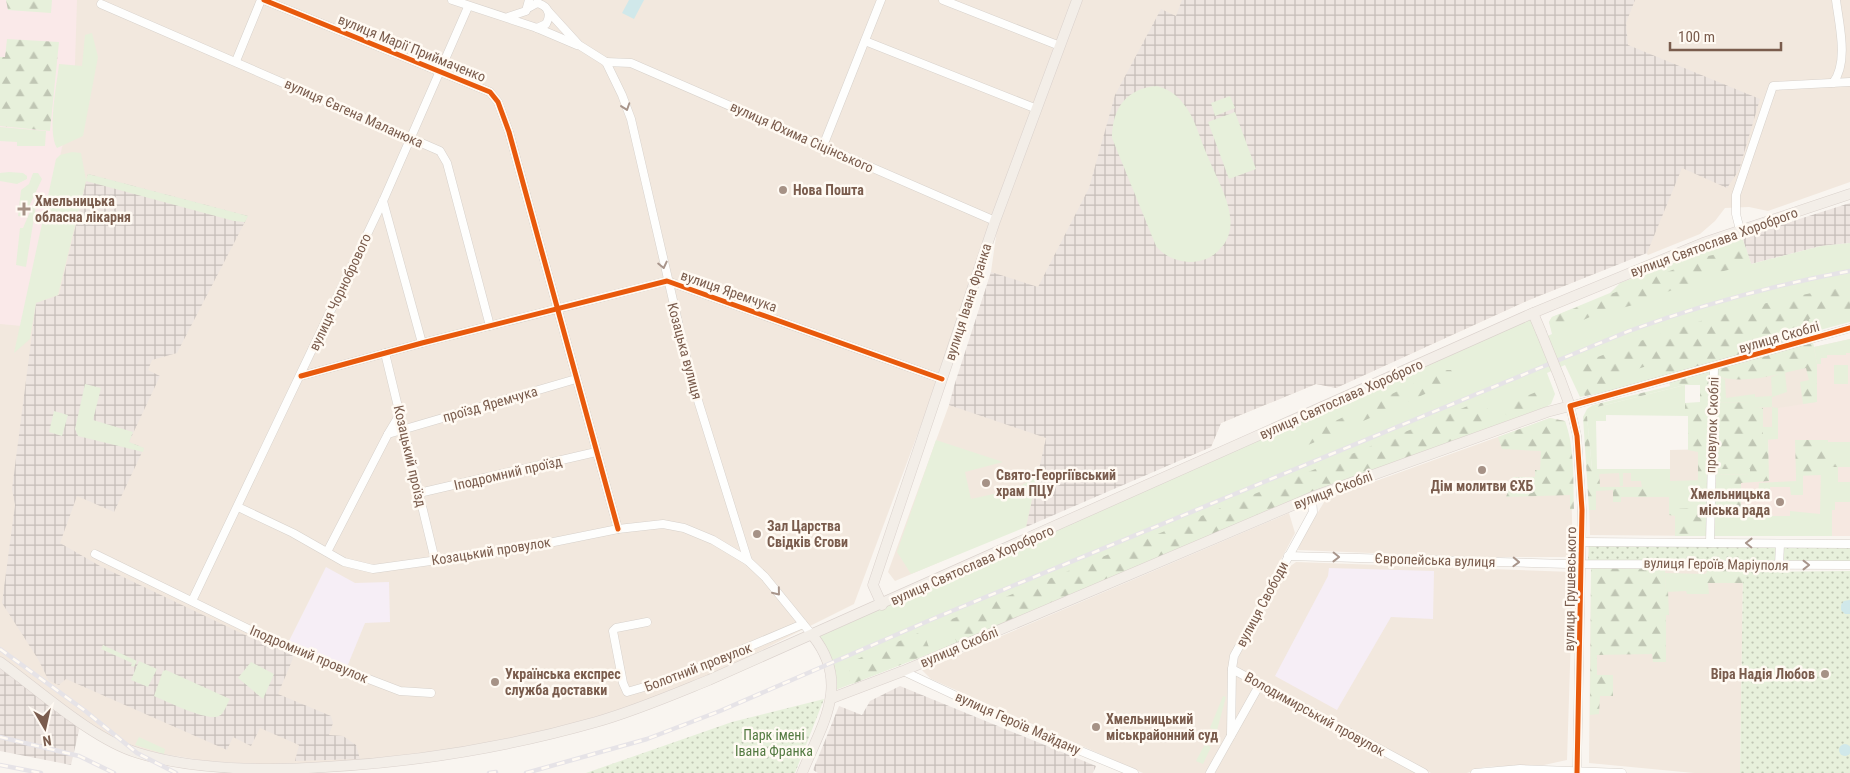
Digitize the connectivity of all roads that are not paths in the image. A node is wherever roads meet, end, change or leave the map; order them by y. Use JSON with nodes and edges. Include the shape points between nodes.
{"nodes":[{"id":1,"x":263,"y":0,"type":"edge"},
{"id":2,"x":452,"y":0,"type":"edge"},
{"id":3,"x":881,"y":0,"type":"edge"},
{"id":4,"x":943,"y":0,"type":"edge"},
{"id":5,"x":1078,"y":0,"type":"edge"},
{"id":6,"x":1836,"y":0,"type":"edge"},
{"id":7,"x":101,"y":4,"type":"dead end"},
{"id":8,"x":528,"y":6,"type":"edge"},
{"id":9,"x":546,"y":6,"type":"edge"},
{"id":10,"x":468,"y":7,"type":"junction"},
{"id":11,"x":506,"y":17,"type":"junction"},
{"id":12,"x":534,"y":27,"type":"junction"},
{"id":13,"x":865,"y":41,"type":"junction"},
{"id":14,"x":579,"y":45,"type":"junction"},
{"id":15,"x":1060,"y":46,"type":"junction"},
{"id":16,"x":236,"y":61,"type":"junction"},
{"id":17,"x":606,"y":62,"type":"junction"},
{"id":18,"x":439,"y":72,"type":"junction"},
{"id":19,"x":1850,"y":82,"type":"edge"},
{"id":20,"x":1833,"y":83,"type":"junction"},
{"id":21,"x":1037,"y":109,"type":"junction"},
{"id":22,"x":410,"y":138,"type":"junction"},
{"id":23,"x":823,"y":146,"type":"junction"},
{"id":24,"x":1850,"y":194,"type":"edge"},
{"id":25,"x":382,"y":201,"type":"junction"},
{"id":26,"x":995,"y":221,"type":"junction"},
{"id":27,"x":1740,"y":230,"type":"junction"},
{"id":28,"x":667,"y":281,"type":"junction"},
{"id":29,"x":556,"y":310,"type":"junction"},
{"id":30,"x":1533,"y":313,"type":"junction"},
{"id":31,"x":490,"y":326,"type":"junction"},
{"id":32,"x":1850,"y":328,"type":"edge"},
{"id":33,"x":422,"y":343,"type":"junction"},
{"id":34,"x":385,"y":353,"type":"junction"},
{"id":35,"x":1714,"y":367,"type":"junction"},
{"id":36,"x":301,"y":376,"type":"junction"},
{"id":37,"x":576,"y":379,"type":"junction"},
{"id":38,"x":942,"y":379,"type":"junction"},
{"id":39,"x":1570,"y":406,"type":"junction"},
{"id":40,"x":400,"y":414,"type":"junction"},
{"id":41,"x":404,"y":430,"type":"junction"},
{"id":42,"x":388,"y":434,"type":"junction"},
{"id":43,"x":596,"y":452,"type":"junction"},
{"id":44,"x":419,"y":493,"type":"junction"},
{"id":45,"x":1312,"y":497,"type":"junction"},
{"id":46,"x":238,"y":507,"type":"junction"},
{"id":47,"x":618,"y":529,"type":"junction"},
{"id":48,"x":1582,"y":542,"type":"junction"},
{"id":49,"x":1710,"y":543,"type":"junction"},
{"id":50,"x":1780,"y":544,"type":"junction"},
{"id":51,"x":1850,"y":544,"type":"edge"},
{"id":52,"x":326,"y":552,"type":"junction"},
{"id":53,"x":95,"y":554,"type":"dead end"},
{"id":54,"x":1288,"y":556,"type":"junction"},
{"id":55,"x":435,"y":560,"type":"junction"},
{"id":56,"x":748,"y":561,"type":"junction"},
{"id":57,"x":1582,"y":563,"type":"junction"},
{"id":58,"x":1779,"y":565,"type":"junction"},
{"id":59,"x":1850,"y":565,"type":"edge"},
{"id":60,"x":192,"y":601,"type":"junction"},
{"id":61,"x":882,"y":605,"type":"junction"},
{"id":62,"x":646,"y":622,"type":"dead end"},
{"id":63,"x":803,"y":624,"type":"junction"},
{"id":64,"x":813,"y":636,"type":"junction"},
{"id":65,"x":0,"y":662,"type":"edge"},
{"id":66,"x":1232,"y":669,"type":"junction"},
{"id":67,"x":903,"y":671,"type":"junction"},
{"id":68,"x":1260,"y":684,"type":"junction"},
{"id":69,"x":431,"y":693,"type":"dead end"},
{"id":70,"x":832,"y":698,"type":"junction"},
{"id":71,"x":1231,"y":736,"type":"junction"},
{"id":72,"x":1577,"y":772,"type":"edge"},
{"id":73,"x":802,"y":773,"type":"edge"},
{"id":74,"x":1134,"y":773,"type":"edge"},
{"id":75,"x":1210,"y":773,"type":"edge"},
{"id":76,"x":1424,"y":773,"type":"edge"},
{"id":77,"x":1475,"y":773,"type":"edge"},
{"id":78,"x":1622,"y":773,"type":"edge"}],
"edges":[{"from":1,"to":16,"type":"street"},
{"from":1,"to":18,"type":"street","name":"вулиця Марії Приймаченко"},
{"from":2,"to":10,"type":"street"},
{"from":3,"to":13,"type":"street"},
{"from":4,"to":15,"type":"street"},
{"from":5,"to":15,"type":"main road","name":"вулиця Івана Франка"},
{"from":6,"to":20,"type":"street","via":[[1841,50],[1838,76]]},
{"from":7,"to":16,"type":"street","name":"вулиця Євгена Маланюка"},
{"from":8,"to":9,"type":"street","via":[[537,3]]},
{"from":8,"to":11,"type":"street","via":[[520,14]]},
{"from":8,"to":12,"type":"street","via":[[526,21]]},
{"from":9,"to":12,"type":"street","via":[[549,18],[546,24]]},
{"from":9,"to":14,"type":"street"},
{"from":10,"to":11,"type":"street"},
{"from":10,"to":18,"type":"street","name":"вулиця Чорнобрового"},
{"from":11,"to":12,"type":"street"},
{"from":12,"to":14,"type":"street"},
{"from":13,"to":21,"type":"street"},
{"from":13,"to":23,"type":"street"},
{"from":14,"to":17,"type":"street"},
{"from":15,"to":21,"type":"main road","name":"вулиця Івана Франка"},
{"from":16,"to":22,"type":"street","name":"вулиця Євгена Маланюка"},
{"from":17,"to":23,"type":"street","name":"вулиця Юхима Сіцінського","via":[[632,63]]},
{"from":17,"to":28,"type":"street","name":"Козацька вулиця","one_way":true,"via":[[630,119]]},
{"from":18,"to":22,"type":"street","name":"вулиця Чорнобрового"},
{"from":18,"to":29,"type":"street","name":"вулиця Марії Приймаченко","via":[[490,92],[498,102],[509,132]]},
{"from":19,"to":20,"type":"street"},
{"from":20,"to":27,"type":"street","via":[[1773,86],[1736,195]]},
{"from":21,"to":26,"type":"main road","name":"вулиця Івана Франка"},
{"from":22,"to":25,"type":"street","name":"вулиця Чорнобрового"},
{"from":22,"to":31,"type":"street","name":"вулиця Євгена Маланюка","via":[[440,151],[447,163]]},
{"from":23,"to":26,"type":"street","name":"вулиця Юхима Сіцінського"},
{"from":24,"to":27,"type":"main road","name":"вулиця Святослава Хороброго"},
{"from":25,"to":33,"type":"street"},
{"from":25,"to":36,"type":"street","name":"вулиця Чорнобрового"},
{"from":26,"to":38,"type":"main road","name":"вулиця Івана Франка"},
{"from":27,"to":30,"type":"main road","name":"вулиця Святослава Хороброго"},
{"from":28,"to":29,"type":"street","name":"вулиця Яремчука"},
{"from":28,"to":38,"type":"street","name":"вулиця Яремчука"},
{"from":28,"to":56,"type":"street","name":"Козацька вулиця","via":[[691,378]]},
{"from":29,"to":31,"type":"street","name":"вулиця Яремчука"},
{"from":29,"to":37,"type":"street","name":"вулиця Марії Приймаченко"},
{"from":30,"to":39,"type":"main road","name":"вулиця Грушевського","bridge":true},
{"from":30,"to":61,"type":"main road","name":"вулиця Святослава Хороброго"},
{"from":31,"to":33,"type":"street","name":"вулиця Яремчука"},
{"from":32,"to":35,"type":"street","name":"вулиця Скоблі"},
{"from":33,"to":34,"type":"street","name":"вулиця Яремчука"},
{"from":34,"to":36,"type":"street","name":"вулиця Яремчука"},
{"from":34,"to":40,"type":"street","name":"Козацький проїзд"},
{"from":35,"to":39,"type":"street","name":"вулиця Скоблі"},
{"from":35,"to":49,"type":"street","name":"провулок Скоблі"},
{"from":36,"to":46,"type":"street","name":"вулиця Чорнобрового"},
{"from":37,"to":41,"type":"street","name":"проїзд Яремчука"},
{"from":37,"to":43,"type":"street","name":"вулиця Марії Приймаченко"},
{"from":38,"to":61,"type":"main road","name":"вулиця Івана Франка","via":[[873,585]]},
{"from":39,"to":45,"type":"main road","name":"вулиця Скоблі"},
{"from":39,"to":48,"type":"street","name":"вулиця Грушевського","via":[[1577,436]]},
{"from":40,"to":41,"type":"street","name":"Козацький проїзд"},
{"from":40,"to":42,"type":"street"},
{"from":41,"to":42,"type":"street","name":"проїзд Яремчука"},
{"from":41,"to":44,"type":"street","name":"Козацький проїзд"},
{"from":42,"to":52,"type":"street"},
{"from":43,"to":44,"type":"street","name":"Іподромний проїзд"},
{"from":43,"to":47,"type":"street","name":"вулиця Марії Приймаченко"},
{"from":44,"to":55,"type":"street","name":"Козацький проїзд"},
{"from":45,"to":54,"type":"street","name":"вулиця Свободи","via":[[1313,512]]},
{"from":45,"to":67,"type":"main road","name":"вулиця Скоблі"},
{"from":46,"to":52,"type":"street","name":"Козацький провулок"},
{"from":46,"to":60,"type":"street","name":"вулиця Чорнобрового"},
{"from":47,"to":55,"type":"street","name":"Козацький провулок","via":[[524,548]]},
{"from":47,"to":56,"type":"street","name":"Козацький провулок","via":[[663,524],[684,528],[713,540]]},
{"from":48,"to":49,"type":"street","name":"вулиця Героїв Маріуполя"},
{"from":48,"to":57,"type":"street","name":"вулиця Грушевського"},
{"from":50,"to":49,"type":"street","name":"вулиця Героїв Маріуполя","one_way":true},
{"from":50,"to":51,"type":"street","name":"вулиця Героїв Маріуполя"},
{"from":50,"to":58,"type":"street"},
{"from":52,"to":55,"type":"street","name":"Козацький провулок","via":[[344,562],[373,569]]},
{"from":53,"to":60,"type":"street","name":"Іподромний провулок"},
{"from":54,"to":57,"type":"street","name":"Європейська вулиця","one_way":true},
{"from":54,"to":66,"type":"street","name":"вулиця Свободи","via":[[1239,644]]},
{"from":56,"to":63,"type":"street","name":"Козацька вулиця","one_way":true},
{"from":57,"to":58,"type":"street","name":"вулиця Героїв Маріуполя"},
{"from":57,"to":72,"type":"street","name":"вулиця Грушевського"},
{"from":58,"to":59,"type":"street","name":"вулиця Героїв Маріуполя","one_way":true},
{"from":60,"to":69,"type":"street","name":"Іподромний провулок","via":[[285,647],[353,674],[400,691]]},
{"from":61,"to":64,"type":"main road","name":"вулиця Святослава Хороброго"},
{"from":62,"to":63,"type":"street","name":"Болотний провулок","via":[[613,631],[627,692],[672,679]]},
{"from":63,"to":64,"type":"street","name":"Козацька вулиця"},
{"from":64,"to":65,"type":"main road","name":"вулиця Святослава Хороброго","via":[[709,680],[596,722],[496,746],[380,763],[273,769],[238,768],[137,753],[66,711]]},
{"from":64,"to":70,"type":"main road","via":[[831,671]]},
{"from":66,"to":68,"type":"street","name":"Володимирський провулок"},
{"from":66,"to":71,"type":"street","name":"вулиця Свободи"},
{"from":67,"to":70,"type":"main road","name":"вулиця Скоблі"},
{"from":67,"to":74,"type":"street","name":"вулиця Героїв Майдану","via":[[1018,725]]},
{"from":68,"to":71,"type":"street"},
{"from":68,"to":76,"type":"street","name":"Володимирський провулок"},
{"from":70,"to":73,"type":"main road"},
{"from":71,"to":75,"type":"street","name":"вулиця Свободи"},
{"from":72,"to":77,"type":"street","via":[[1520,768]]},
{"from":72,"to":78,"type":"street"}]}
